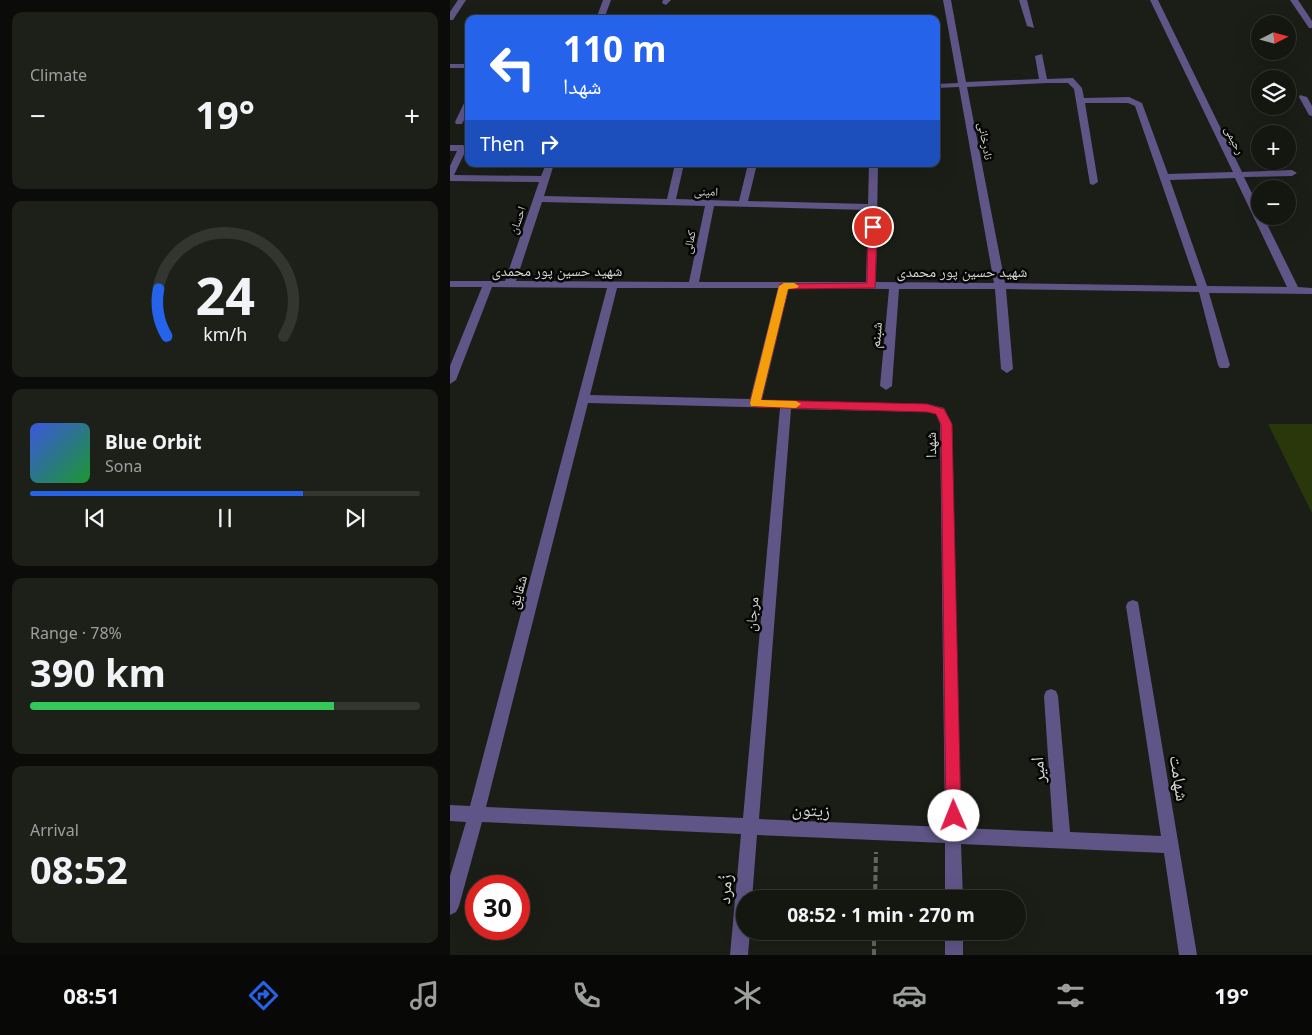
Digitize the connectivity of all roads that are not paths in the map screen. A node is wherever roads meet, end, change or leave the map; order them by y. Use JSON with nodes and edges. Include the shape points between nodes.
{"nodes":[{"id":1,"x":462,"y":0,"type":"edge"},
{"id":2,"x":607,"y":0,"type":"edge"},
{"id":3,"x":947,"y":0,"type":"edge"},
{"id":4,"x":1023,"y":0,"type":"edge"},
{"id":5,"x":1154,"y":0,"type":"edge"},
{"id":6,"x":1294,"y":0,"type":"edge"},
{"id":7,"x":601,"y":15,"type":"edge"},
{"id":8,"x":450,"y":18,"type":"edge"},
{"id":9,"x":1031,"y":26,"type":"dead end"},
{"id":10,"x":1312,"y":26,"type":"edge"},
{"id":11,"x":1039,"y":56,"type":"dead end"},
{"id":12,"x":450,"y":66,"type":"edge"},
{"id":13,"x":465,"y":66,"type":"edge"},
{"id":14,"x":1044,"y":82,"type":"junction"},
{"id":15,"x":940,"y":86,"type":"edge"},
{"id":16,"x":963,"y":86,"type":"junction"},
{"id":17,"x":1303,"y":97,"type":"dead end"},
{"id":18,"x":1080,"y":101,"type":"junction"},
{"id":19,"x":465,"y":109,"type":"edge"},
{"id":20,"x":1312,"y":112,"type":"edge"},
{"id":21,"x":459,"y":122,"type":"dead end"},
{"id":22,"x":450,"y":148,"type":"edge"},
{"id":23,"x":549,"y":167,"type":"edge"},
{"id":24,"x":679,"y":167,"type":"edge"},
{"id":25,"x":752,"y":167,"type":"edge"},
{"id":26,"x":874,"y":167,"type":"edge"},
{"id":27,"x":1292,"y":173,"type":"dead end"},
{"id":28,"x":1238,"y":175,"type":"junction"},
{"id":29,"x":450,"y":177,"type":"edge"},
{"id":30,"x":1163,"y":177,"type":"junction"},
{"id":31,"x":545,"y":179,"type":"junction"},
{"id":32,"x":1093,"y":182,"type":"dead end"},
{"id":33,"x":538,"y":199,"type":"junction"},
{"id":34,"x":672,"y":202,"type":"junction"},
{"id":35,"x":710,"y":203,"type":"junction"},
{"id":36,"x":743,"y":204,"type":"junction"},
{"id":37,"x":873,"y":207,"type":"junction"},
{"id":38,"x":450,"y":284,"type":"edge"},
{"id":39,"x":488,"y":284,"type":"junction"},
{"id":40,"x":508,"y":284,"type":"junction"},
{"id":41,"x":614,"y":285,"type":"junction"},
{"id":42,"x":693,"y":285,"type":"junction"},
{"id":43,"x":784,"y":286,"type":"junction"},
{"id":44,"x":871,"y":286,"type":"junction"},
{"id":45,"x":894,"y":286,"type":"junction"},
{"id":46,"x":1000,"y":286,"type":"junction"},
{"id":47,"x":1203,"y":289,"type":"junction"},
{"id":48,"x":1294,"y":290,"type":"junction"},
{"id":49,"x":1312,"y":291,"type":"edge"},
{"id":50,"x":1224,"y":365,"type":"dead end"},
{"id":51,"x":1007,"y":369,"type":"dead end"},
{"id":52,"x":450,"y":380,"type":"edge"},
{"id":53,"x":886,"y":386,"type":"dead end"},
{"id":54,"x":584,"y":399,"type":"junction"},
{"id":55,"x":755,"y":403,"type":"junction"},
{"id":56,"x":786,"y":404,"type":"junction"},
{"id":57,"x":1133,"y":606,"type":"dead end"},
{"id":58,"x":1051,"y":696,"type":"dead end"},
{"id":59,"x":450,"y":813,"type":"edge"},
{"id":60,"x":476,"y":814,"type":"junction"},
{"id":61,"x":749,"y":826,"type":"junction"},
{"id":62,"x":954,"y":836,"type":"junction"},
{"id":63,"x":1062,"y":841,"type":"junction"},
{"id":64,"x":1170,"y":844,"type":"junction"},
{"id":65,"x":954,"y":890,"type":"edge"},
{"id":66,"x":450,"y":906,"type":"edge"},
{"id":67,"x":954,"y":940,"type":"edge"},
{"id":68,"x":739,"y":955,"type":"edge"},
{"id":69,"x":954,"y":955,"type":"edge"},
{"id":70,"x":1188,"y":955,"type":"edge"}],
"edges":[{"from":1,"to":8,"type":"street"},
{"from":2,"to":7,"type":"street"},
{"from":3,"to":16,"type":"street","name":"نادرخانی"},
{"from":4,"to":9,"type":"street"},
{"from":5,"to":28,"type":"street","name":"رحیمی"},
{"from":6,"to":10,"type":"street"},
{"from":11,"to":14,"type":"street"},
{"from":12,"to":13,"type":"street"},
{"from":14,"to":16,"type":"street"},
{"from":14,"to":18,"type":"street","via":[[1070,80],[1078,88]]},
{"from":15,"to":16,"type":"street"},
{"from":16,"to":46,"type":"street","name":"نادرخانی"},
{"from":17,"to":20,"type":"street"},
{"from":18,"to":30,"type":"street","via":[[1129,100],[1139,105]]},
{"from":18,"to":32,"type":"street"},
{"from":19,"to":21,"type":"street"},
{"from":22,"to":29,"type":"street","via":[[463,148]]},
{"from":23,"to":31,"type":"street","name":"احسان"},
{"from":24,"to":34,"type":"street"},
{"from":25,"to":36,"type":"street"},
{"from":26,"to":37,"type":"street"},
{"from":27,"to":28,"type":"street"},
{"from":28,"to":30,"type":"street"},
{"from":28,"to":48,"type":"street","name":"رحیمی"},
{"from":29,"to":31,"type":"street"},
{"from":30,"to":47,"type":"street"},
{"from":31,"to":33,"type":"street","name":"احسان"},
{"from":33,"to":34,"type":"street","name":"امینی"},
{"from":33,"to":40,"type":"street","name":"احسان"},
{"from":34,"to":35,"type":"street","name":"امینی"},
{"from":35,"to":36,"type":"street","name":"امینی"},
{"from":35,"to":42,"type":"street","name":"کمالی"},
{"from":36,"to":37,"type":"street","name":"امینی"},
{"from":37,"to":44,"type":"street"},
{"from":38,"to":39,"type":"street","name":"شهید حسین پور محمدی"},
{"from":39,"to":40,"type":"street","name":"شهید حسین پور محمدی"},
{"from":39,"to":52,"type":"street"},
{"from":40,"to":41,"type":"street","name":"شهید حسین پور محمدی"},
{"from":41,"to":42,"type":"street","name":"شهید حسین پور محمدی"},
{"from":41,"to":54,"type":"street","name":"شقایق"},
{"from":42,"to":43,"type":"street","name":"شهید حسین پور محمدی"},
{"from":43,"to":44,"type":"street","name":"شهید حسین پور محمدی"},
{"from":43,"to":55,"type":"street"},
{"from":44,"to":45,"type":"street","name":"شهید حسین پور محمدی"},
{"from":45,"to":46,"type":"street","name":"شهید حسین پور محمدی"},
{"from":45,"to":53,"type":"street","name":"شبنم"},
{"from":46,"to":47,"type":"street","name":"شهید حسین پور محمدی"},
{"from":46,"to":51,"type":"street","name":"نادرخانی"},
{"from":47,"to":48,"type":"street","name":"شهید حسین پور محمدی"},
{"from":47,"to":50,"type":"street"},
{"from":48,"to":49,"type":"street","name":"شهید حسین پور محمدی"},
{"from":54,"to":55,"type":"street","name":"شهدا"},
{"from":54,"to":60,"type":"street","name":"شقایق"},
{"from":55,"to":56,"type":"street","name":"شهدا"},
{"from":56,"to":61,"type":"street","name":"مرجان"},
{"from":56,"to":62,"type":"street","name":"شهدا","via":[[927,408],[940,412],[946,424]]},
{"from":57,"to":64,"type":"street","name":"شهامت"},
{"from":58,"to":63,"type":"street","name":"امیر"},
{"from":59,"to":60,"type":"street","name":"زیتون"},
{"from":60,"to":61,"type":"street","name":"زیتون"},
{"from":60,"to":66,"type":"street","name":"شقایق"},
{"from":61,"to":62,"type":"street","name":"زیتون"},
{"from":61,"to":68,"type":"street","name":"زُمرد"},
{"from":62,"to":63,"type":"street","name":"زیتون"},
{"from":62,"to":65,"type":"street","name":"شهدا"},
{"from":63,"to":64,"type":"street","name":"زیتون"},
{"from":64,"to":70,"type":"street","name":"شهامت"},
{"from":67,"to":69,"type":"street"}]}
